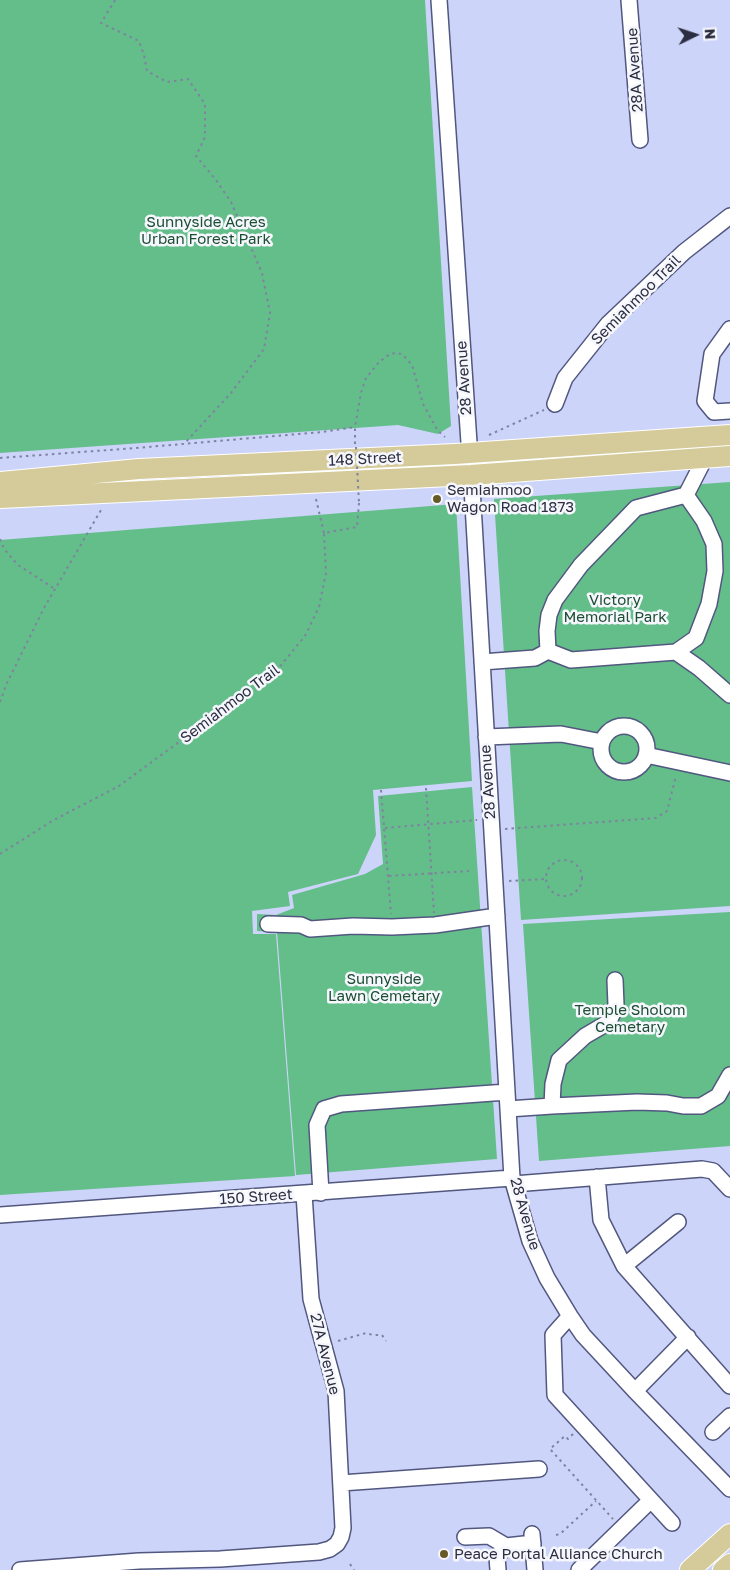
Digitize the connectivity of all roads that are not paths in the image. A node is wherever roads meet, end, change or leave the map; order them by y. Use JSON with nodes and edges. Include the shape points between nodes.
{"nodes":[{"id":1,"x":439,"y":0,"type":"edge"},
{"id":2,"x":629,"y":0,"type":"edge"},
{"id":3,"x":640,"y":140,"type":"dead end"},
{"id":4,"x":730,"y":216,"type":"edge"},
{"id":5,"x":730,"y":329,"type":"edge"},
{"id":6,"x":555,"y":404,"type":"road end"},
{"id":7,"x":730,"y":411,"type":"edge"},
{"id":8,"x":730,"y":435,"type":"edge"},
{"id":9,"x":469,"y":453,"type":"junction"},
{"id":10,"x":730,"y":456,"type":"edge"},
{"id":11,"x":705,"y":458,"type":"junction"},
{"id":12,"x":470,"y":475,"type":"junction"},
{"id":13,"x":0,"y":482,"type":"edge"},
{"id":14,"x":686,"y":495,"type":"junction"},
{"id":15,"x":0,"y":498,"type":"edge"},
{"id":16,"x":696,"y":638,"type":"junction"},
{"id":17,"x":548,"y":650,"type":"junction"},
{"id":18,"x":676,"y":652,"type":"junction"},
{"id":19,"x":482,"y":662,"type":"junction"},
{"id":20,"x":699,"y":668,"type":"junction"},
{"id":21,"x":730,"y":695,"type":"edge"},
{"id":22,"x":486,"y":738,"type":"junction"},
{"id":23,"x":602,"y":742,"type":"junction"},
{"id":24,"x":646,"y":755,"type":"junction"},
{"id":25,"x":730,"y":773,"type":"edge"},
{"id":26,"x":497,"y":916,"type":"junction"},
{"id":27,"x":268,"y":924,"type":"dead end"},
{"id":28,"x":615,"y":980,"type":"dead end"},
{"id":29,"x":730,"y":1076,"type":"edge"},
{"id":30,"x":507,"y":1092,"type":"junction"},
{"id":31,"x":552,"y":1106,"type":"junction"},
{"id":32,"x":508,"y":1109,"type":"junction"},
{"id":33,"x":597,"y":1177,"type":"junction"},
{"id":34,"x":513,"y":1181,"type":"junction"},
{"id":35,"x":730,"y":1189,"type":"edge"},
{"id":36,"x":321,"y":1193,"type":"junction"},
{"id":37,"x":304,"y":1194,"type":"junction"},
{"id":38,"x":0,"y":1215,"type":"edge"},
{"id":39,"x":678,"y":1222,"type":"dead end"},
{"id":40,"x":624,"y":1266,"type":"junction"},
{"id":41,"x":570,"y":1316,"type":"junction"},
{"id":42,"x":688,"y":1337,"type":"junction"},
{"id":43,"x":730,"y":1386,"type":"edge"},
{"id":44,"x":635,"y":1392,"type":"junction"},
{"id":45,"x":730,"y":1416,"type":"edge"},
{"id":46,"x":713,"y":1432,"type":"dead end"},
{"id":47,"x":539,"y":1469,"type":"dead end"},
{"id":48,"x":341,"y":1483,"type":"junction"},
{"id":49,"x":730,"y":1489,"type":"edge"},
{"id":50,"x":651,"y":1500,"type":"junction"},
{"id":51,"x":672,"y":1524,"type":"dead end"},
{"id":52,"x":730,"y":1534,"type":"edge"},
{"id":53,"x":465,"y":1537,"type":"dead end"},
{"id":54,"x":506,"y":1546,"type":"junction"},
{"id":55,"x":220,"y":1564,"type":"edge"},
{"id":56,"x":236,"y":1564,"type":"edge"},
{"id":57,"x":730,"y":1564,"type":"edge"},
{"id":58,"x":20,"y":1570,"type":"edge"},
{"id":59,"x":498,"y":1570,"type":"edge"},
{"id":60,"x":535,"y":1570,"type":"edge"},
{"id":61,"x":579,"y":1570,"type":"edge"},
{"id":62,"x":690,"y":1570,"type":"edge"},
{"id":63,"x":723,"y":1570,"type":"edge"}],
"edges":[{"from":1,"to":9,"type":"street","name":"28 Avenue"},
{"from":2,"to":3,"type":"street","name":"28A Avenue"},
{"from":4,"to":6,"type":"street","name":"Semiahmoo Trail","via":[[684,252],[608,324],[565,378]]},
{"from":5,"to":7,"type":"street","via":[[712,354],[706,401],[714,412]]},
{"from":8,"to":9,"type":"main road","name":"148 Street"},
{"from":9,"to":12,"type":"street","name":"28 Avenue"},
{"from":9,"to":13,"type":"main road","name":"148 Street","via":[[139,469]]},
{"from":10,"to":11,"type":"main road","name":"148 Street"},
{"from":11,"to":12,"type":"main road","name":"148 Street"},
{"from":11,"to":14,"type":"street"},
{"from":12,"to":15,"type":"main road","name":"148 Street"},
{"from":12,"to":19,"type":"street","name":"28 Avenue"},
{"from":14,"to":16,"type":"street","via":[[704,521],[714,544],[709,604]]},
{"from":14,"to":17,"type":"street","via":[[636,508],[581,565],[555,600],[549,615]]},
{"from":16,"to":18,"type":"street"},
{"from":16,"to":20,"type":"street"},
{"from":17,"to":18,"type":"street","via":[[571,660]]},
{"from":17,"to":19,"type":"street","via":[[535,658]]},
{"from":18,"to":20,"type":"street"},
{"from":19,"to":22,"type":"street","name":"28 Avenue"},
{"from":20,"to":21,"type":"street"},
{"from":22,"to":23,"type":"street","via":[[561,734]]},
{"from":22,"to":26,"type":"street","name":"28 Avenue"},
{"from":23,"to":24,"type":"street","via":[[610,730],[632,727],[643,736]]},
{"from":23,"to":24,"type":"street","via":[[602,757],[606,764],[620,772],[635,769]]},
{"from":24,"to":25,"type":"street"},
{"from":26,"to":27,"type":"street","via":[[392,927],[310,928]]},
{"from":26,"to":30,"type":"street","name":"28 Avenue"},
{"from":28,"to":31,"type":"street","via":[[616,1005],[609,1022],[585,1036],[559,1060]]},
{"from":29,"to":31,"type":"street","via":[[718,1096],[701,1106],[638,1102]]},
{"from":30,"to":32,"type":"street","name":"28 Avenue"},
{"from":30,"to":36,"type":"street","via":[[341,1104],[324,1109],[317,1125]]},
{"from":31,"to":32,"type":"street"},
{"from":32,"to":34,"type":"street","name":"28 Avenue"},
{"from":33,"to":34,"type":"street","name":"150 Street"},
{"from":33,"to":35,"type":"street","name":"150 Street","via":[[702,1169],[713,1171]]},
{"from":33,"to":40,"type":"street","via":[[601,1220]]},
{"from":34,"to":36,"type":"street","name":"150 Street"},
{"from":34,"to":41,"type":"street","name":"28 Avenue","via":[[530,1241]]},
{"from":36,"to":37,"type":"street","name":"150 Street"},
{"from":37,"to":38,"type":"street","name":"150 Street"},
{"from":37,"to":48,"type":"street","name":"27A Avenue","via":[[311,1299],[336,1391]]},
{"from":39,"to":40,"type":"street"},
{"from":40,"to":42,"type":"street"},
{"from":41,"to":44,"type":"street","name":"28 Avenue"},
{"from":41,"to":50,"type":"street","via":[[553,1335],[555,1395]]},
{"from":42,"to":43,"type":"street"},
{"from":42,"to":44,"type":"street"},
{"from":44,"to":49,"type":"street","name":"28 Avenue"},
{"from":45,"to":46,"type":"street"},
{"from":47,"to":48,"type":"street"},
{"from":48,"to":56,"type":"street","name":"27A Avenue","via":[[343,1528],[337,1544],[319,1552]]},
{"from":50,"to":51,"type":"street"},
{"from":50,"to":61,"type":"street"},
{"from":52,"to":62,"type":"main road"},
{"from":53,"to":54,"type":"street","via":[[489,1536]]},
{"from":54,"to":59,"type":"street","via":[[497,1557]]},
{"from":54,"to":60,"type":"street","via":[[533,1538]]},
{"from":55,"to":56,"type":"street"},
{"from":55,"to":58,"type":"street","via":[[139,1561]]},
{"from":57,"to":63,"type":"main road"}]}
